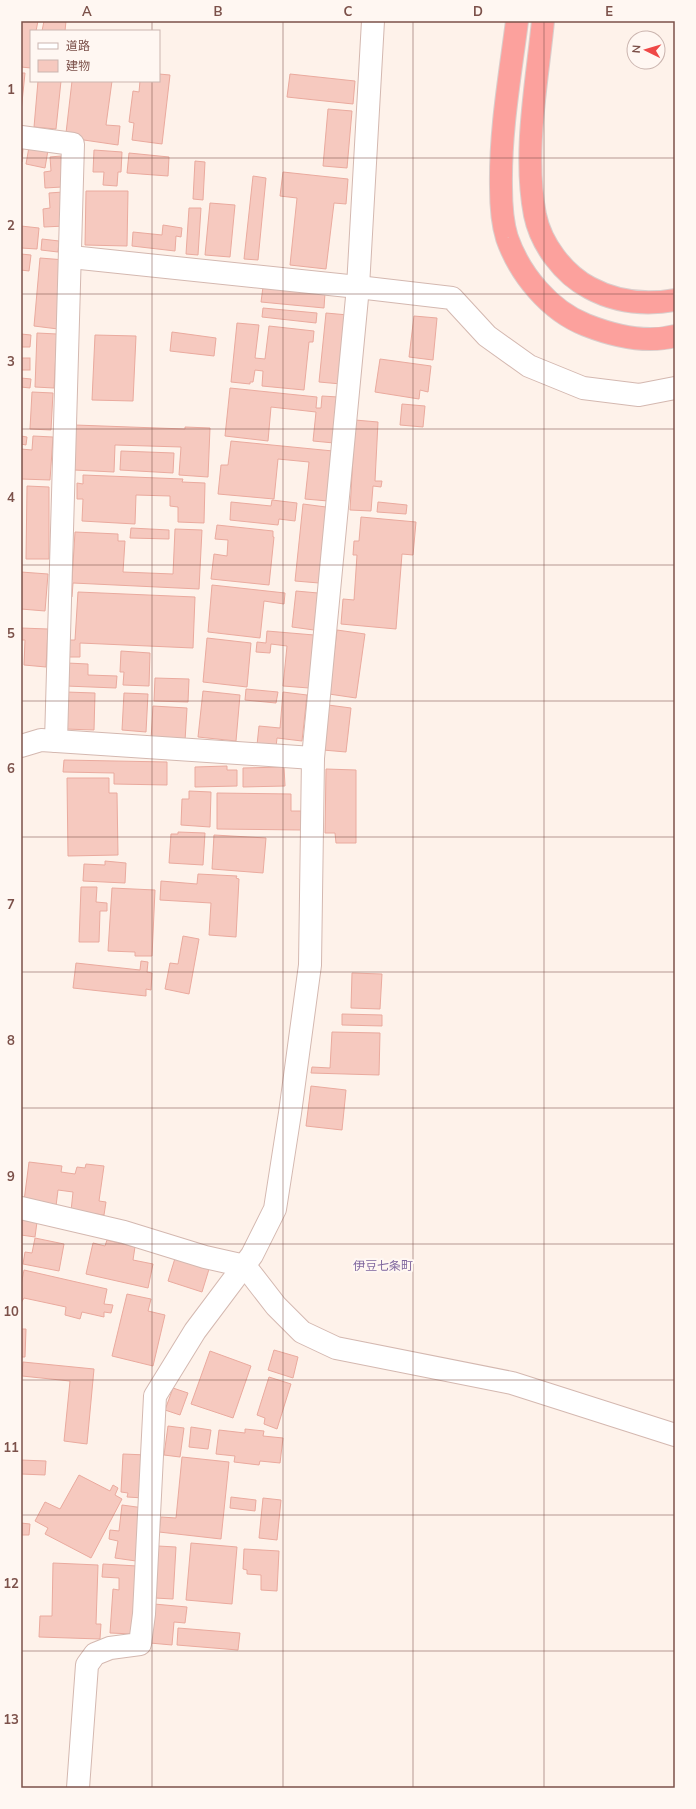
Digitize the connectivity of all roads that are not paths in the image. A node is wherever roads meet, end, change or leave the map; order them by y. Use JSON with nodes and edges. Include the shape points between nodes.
{"nodes":[{"id":1,"x":374,"y":21,"type":"edge"},
{"id":2,"x":517,"y":21,"type":"edge"},
{"id":3,"x":543,"y":21,"type":"edge"},
{"id":4,"x":21,"y":138,"type":"edge"},
{"id":5,"x":71,"y":257,"type":"junction"},
{"id":6,"x":358,"y":286,"type":"junction"},
{"id":7,"x":675,"y":300,"type":"edge"},
{"id":8,"x":675,"y":336,"type":"edge"},
{"id":9,"x":675,"y":388,"type":"edge"},
{"id":10,"x":56,"y":741,"type":"junction"},
{"id":11,"x":21,"y":746,"type":"edge"},
{"id":12,"x":313,"y":758,"type":"junction"},
{"id":13,"x":21,"y":1208,"type":"edge"},
{"id":14,"x":244,"y":1266,"type":"junction"},
{"id":15,"x":675,"y":1435,"type":"edge"},
{"id":16,"x":78,"y":1788,"type":"edge"}],
"edges":[{"from":1,"to":6,"type":"street"},
{"from":2,"to":8,"type":"highway","via":[[501,167],[502,204],[507,237],[520,264],[535,287],[554,306],[580,323],[610,334],[639,339]]},
{"from":3,"to":7,"type":"highway","via":[[531,137],[530,182],[535,216],[546,244],[563,268],[582,284],[606,296],[632,302],[658,303]]},
{"from":4,"to":5,"type":"street","via":[[73,144]]},
{"from":5,"to":6,"type":"street"},
{"from":5,"to":10,"type":"street"},
{"from":6,"to":9,"type":"street","via":[[452,298],[487,336],[529,366],[583,388],[639,394]]},
{"from":6,"to":12,"type":"street"},
{"from":10,"to":11,"type":"street","via":[[41,740]]},
{"from":10,"to":12,"type":"street"},
{"from":12,"to":14,"type":"street","via":[[309,973],[275,1209]]},
{"from":13,"to":14,"type":"street","via":[[124,1232]]},
{"from":14,"to":15,"type":"street","via":[[276,1306],[302,1332],[336,1348],[512,1383]]},
{"from":14,"to":16,"type":"street","via":[[195,1330],[156,1396],[144,1614],[140,1644],[110,1648],[95,1654],[88,1666]]}]}
